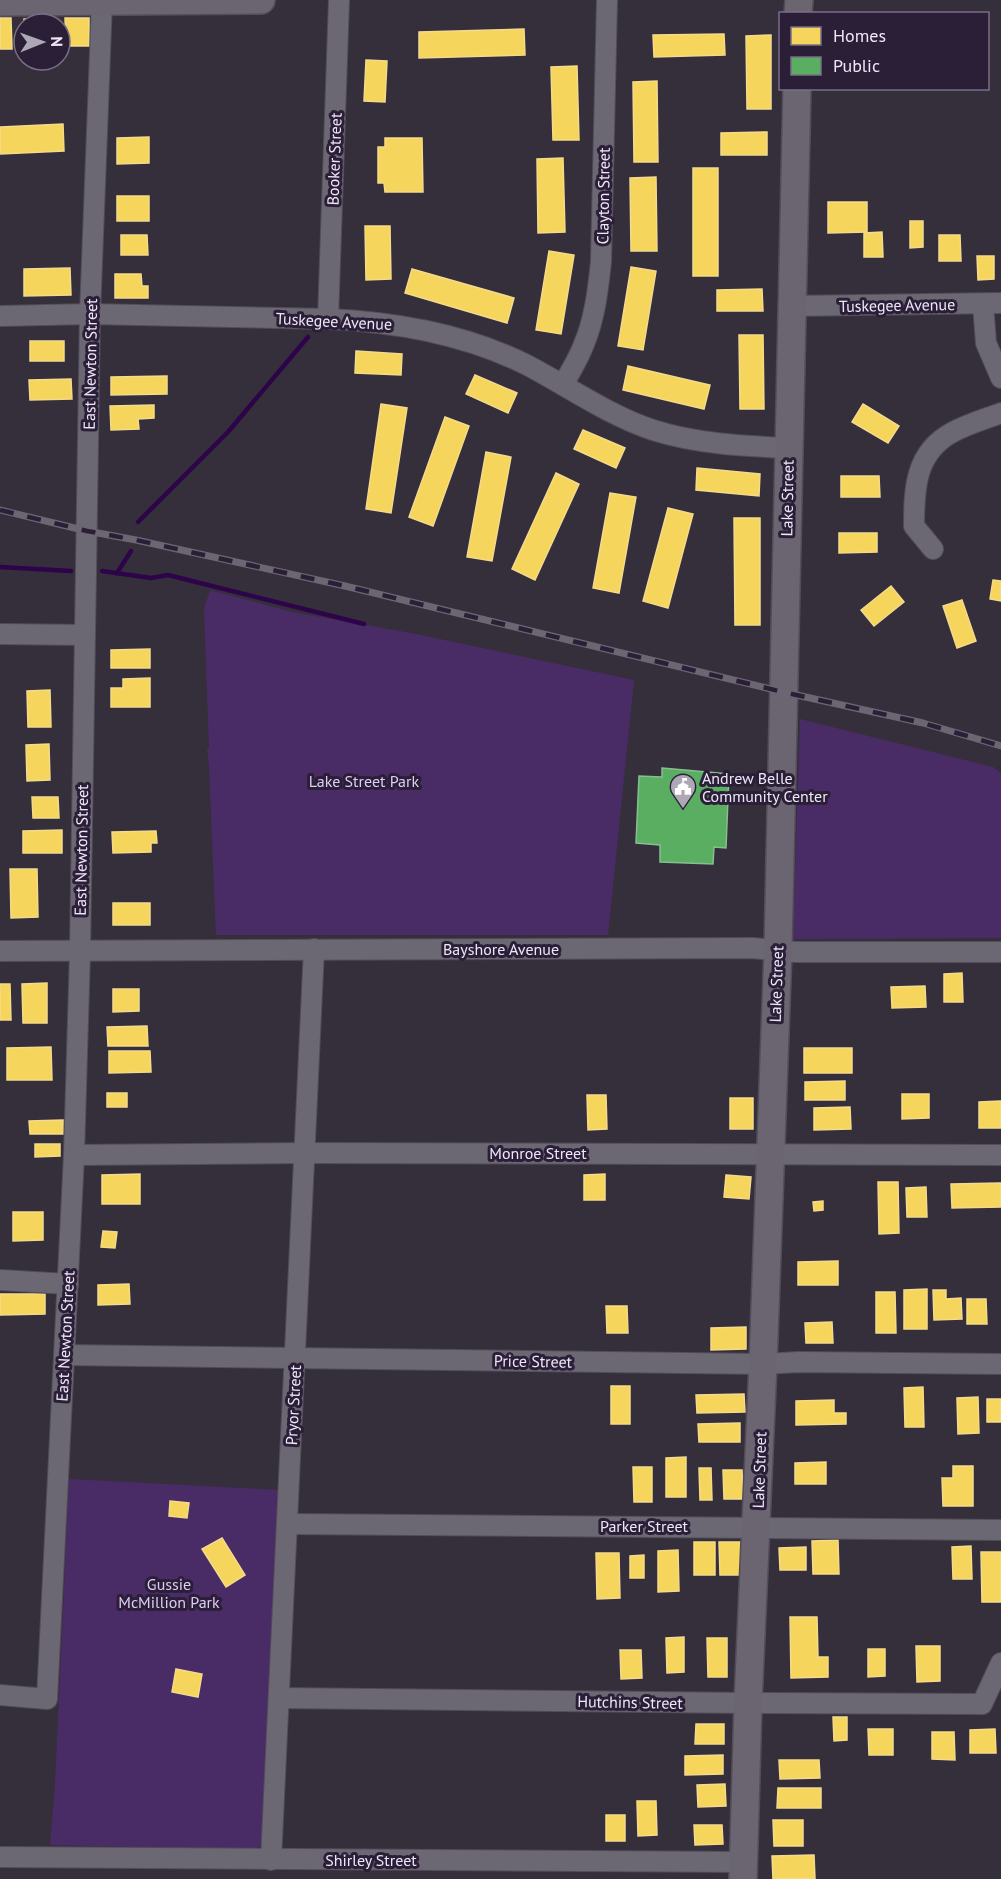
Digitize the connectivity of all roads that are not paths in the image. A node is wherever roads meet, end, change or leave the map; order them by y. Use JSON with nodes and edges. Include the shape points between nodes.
{"nodes":[{"id":1,"x":261,"y":0,"type":"edge"},
{"id":2,"x":339,"y":0,"type":"edge"},
{"id":3,"x":607,"y":0,"type":"edge"},
{"id":4,"x":141,"y":1,"type":"edge"},
{"id":5,"x":0,"y":2,"type":"edge"},
{"id":6,"x":102,"y":2,"type":"junction"},
{"id":7,"x":797,"y":90,"type":"edge"},
{"id":8,"x":992,"y":304,"type":"edge"},
{"id":9,"x":792,"y":306,"type":"junction"},
{"id":10,"x":90,"y":314,"type":"junction"},
{"id":11,"x":0,"y":316,"type":"edge"},
{"id":12,"x":328,"y":319,"type":"junction"},
{"id":13,"x":1001,"y":378,"type":"edge"},
{"id":14,"x":564,"y":386,"type":"junction"},
{"id":15,"x":1001,"y":413,"type":"edge"},
{"id":16,"x":789,"y":448,"type":"junction"},
{"id":17,"x":933,"y":549,"type":"dead end"},
{"id":18,"x":0,"y":634,"type":"edge"},
{"id":19,"x":85,"y":635,"type":"junction"},
{"id":20,"x":314,"y":949,"type":"junction"},
{"id":21,"x":778,"y":950,"type":"junction"},
{"id":22,"x":0,"y":951,"type":"edge"},
{"id":23,"x":80,"y":952,"type":"junction"},
{"id":24,"x":1001,"y":952,"type":"edge"},
{"id":25,"x":304,"y":1153,"type":"junction"},
{"id":26,"x":771,"y":1153,"type":"junction"},
{"id":27,"x":74,"y":1155,"type":"junction"},
{"id":28,"x":1001,"y":1155,"type":"edge"},
{"id":29,"x":0,"y":1280,"type":"edge"},
{"id":30,"x":68,"y":1284,"type":"junction"},
{"id":31,"x":65,"y":1355,"type":"junction"},
{"id":32,"x":295,"y":1358,"type":"junction"},
{"id":33,"x":763,"y":1364,"type":"junction"},
{"id":34,"x":1001,"y":1364,"type":"edge"},
{"id":35,"x":288,"y":1524,"type":"junction"},
{"id":36,"x":756,"y":1527,"type":"junction"},
{"id":37,"x":1001,"y":1530,"type":"edge"},
{"id":38,"x":1001,"y":1663,"type":"edge"},
{"id":39,"x":0,"y":1695,"type":"edge"},
{"id":40,"x":279,"y":1698,"type":"junction"},
{"id":41,"x":748,"y":1703,"type":"junction"},
{"id":42,"x":0,"y":1857,"type":"edge"},
{"id":43,"x":271,"y":1860,"type":"junction"},
{"id":44,"x":742,"y":1870,"type":"edge"}],
"edges":[{"from":1,"to":4,"type":"street"},
{"from":2,"to":12,"type":"street","name":"Booker Street"},
{"from":3,"to":14,"type":"street","name":"Clayton Street","via":[[602,262],[591,324]]},
{"from":4,"to":6,"type":"street"},
{"from":5,"to":6,"type":"street"},
{"from":6,"to":10,"type":"street","name":"East Newton Street"},
{"from":7,"to":9,"type":"street","name":"Lake Street"},
{"from":8,"to":9,"type":"street","name":"Tuskegee Avenue"},
{"from":8,"to":13,"type":"street","via":[[986,343]]},
{"from":9,"to":16,"type":"street","name":"Lake Street"},
{"from":10,"to":11,"type":"street","name":"Tuskegee Avenue"},
{"from":10,"to":12,"type":"street","name":"Tuskegee Avenue"},
{"from":10,"to":19,"type":"street","name":"East Newton Street"},
{"from":12,"to":14,"type":"street","name":"Tuskegee Avenue","via":[[403,325],[448,335],[525,364]]},
{"from":14,"to":16,"type":"street","name":"Tuskegee Avenue","via":[[600,407],[661,432],[729,445]]},
{"from":15,"to":17,"type":"street","via":[[952,433],[937,445],[919,471],[914,492],[914,526]]},
{"from":16,"to":21,"type":"street","name":"Lake Street"},
{"from":18,"to":19,"type":"street"},
{"from":19,"to":23,"type":"street","name":"East Newton Street"},
{"from":20,"to":21,"type":"street","name":"Bayshore Avenue"},
{"from":20,"to":23,"type":"street","name":"Bayshore Avenue"},
{"from":20,"to":25,"type":"street","name":"Pryor Street"},
{"from":21,"to":24,"type":"street","name":"Bayshore Avenue"},
{"from":21,"to":26,"type":"street","name":"Lake Street"},
{"from":22,"to":23,"type":"street","name":"Bayshore Avenue"},
{"from":23,"to":27,"type":"street","name":"East Newton Street"},
{"from":25,"to":26,"type":"street","name":"Monroe Street"},
{"from":25,"to":27,"type":"street","name":"Monroe Street"},
{"from":25,"to":32,"type":"street","name":"Pryor Street"},
{"from":26,"to":28,"type":"street","name":"Monroe Street"},
{"from":26,"to":33,"type":"street","name":"Lake Street"},
{"from":27,"to":30,"type":"street","name":"East Newton Street"},
{"from":29,"to":30,"type":"street"},
{"from":30,"to":31,"type":"street","name":"East Newton Street"},
{"from":31,"to":32,"type":"street","name":"Price Street"},
{"from":31,"to":39,"type":"street","name":"East Newton Street","via":[[47,1699]]},
{"from":32,"to":33,"type":"street","name":"Price Street"},
{"from":32,"to":35,"type":"street","name":"Pryor Street"},
{"from":33,"to":34,"type":"street","name":"Price Street"},
{"from":33,"to":36,"type":"street","name":"Lake Street"},
{"from":35,"to":36,"type":"street","name":"Parker Street"},
{"from":35,"to":40,"type":"street","name":"Pryor Street"},
{"from":36,"to":37,"type":"street","name":"Parker Street"},
{"from":36,"to":41,"type":"street","name":"Lake Street"},
{"from":38,"to":41,"type":"street","name":"Hutchins Street","via":[[982,1704]]},
{"from":40,"to":41,"type":"street","name":"Hutchins Street"},
{"from":40,"to":43,"type":"street","name":"Pryor Street"},
{"from":41,"to":44,"type":"street","name":"Lake Street"},
{"from":42,"to":43,"type":"street","name":"Shirley Street"},
{"from":43,"to":44,"type":"street","name":"Shirley Street"}]}
